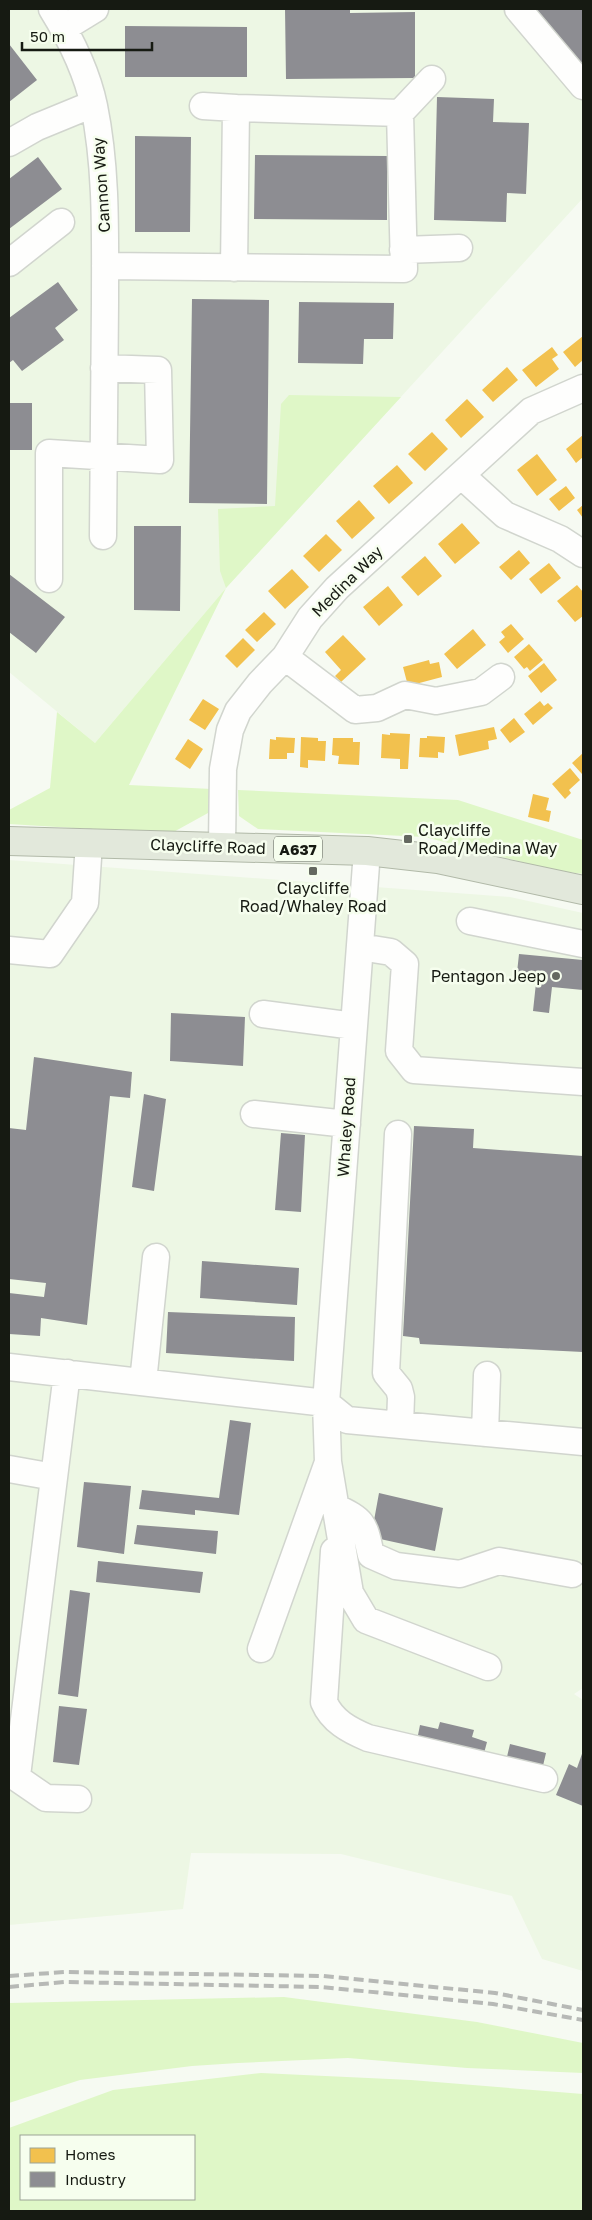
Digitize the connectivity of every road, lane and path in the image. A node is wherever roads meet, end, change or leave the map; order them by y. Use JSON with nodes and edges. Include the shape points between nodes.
{"nodes":[{"id":1,"x":95,"y":9,"type":"edge"},
{"id":2,"x":518,"y":9,"type":"edge"},
{"id":3,"x":58,"y":18,"type":"edge"},
{"id":4,"x":432,"y":79,"type":"dead end"},
{"id":5,"x":583,"y":86,"type":"edge"},
{"id":6,"x":93,"y":104,"type":"junction"},
{"id":7,"x":203,"y":106,"type":"dead end"},
{"id":8,"x":236,"y":108,"type":"junction"},
{"id":9,"x":400,"y":113,"type":"junction"},
{"id":10,"x":9,"y":142,"type":"edge"},
{"id":11,"x":61,"y":222,"type":"dead end"},
{"id":12,"x":459,"y":248,"type":"dead end"},
{"id":13,"x":403,"y":250,"type":"junction"},
{"id":14,"x":9,"y":263,"type":"edge"},
{"id":15,"x":105,"y":266,"type":"junction"},
{"id":16,"x":234,"y":268,"type":"junction"},
{"id":17,"x":104,"y":368,"type":"junction"},
{"id":18,"x":583,"y":388,"type":"edge"},
{"id":19,"x":104,"y":457,"type":"junction"},
{"id":20,"x":461,"y":475,"type":"junction"},
{"id":21,"x":103,"y":536,"type":"dead end"},
{"id":22,"x":583,"y":554,"type":"edge"},
{"id":23,"x":49,"y":578,"type":"dead end"},
{"id":24,"x":285,"y":657,"type":"junction"},
{"id":25,"x":501,"y":676,"type":"dead end"},
{"id":26,"x":9,"y":842,"type":"edge"},
{"id":27,"x":89,"y":843,"type":"junction"},
{"id":28,"x":222,"y":846,"type":"junction"},
{"id":29,"x":367,"y":851,"type":"junction"},
{"id":30,"x":583,"y":890,"type":"edge"},
{"id":31,"x":470,"y":921,"type":"dead end"},
{"id":32,"x":583,"y":944,"type":"edge"},
{"id":33,"x":360,"y":947,"type":"junction"},
{"id":34,"x":9,"y":950,"type":"edge"},
{"id":35,"x":263,"y":1014,"type":"dead end"},
{"id":36,"x":354,"y":1026,"type":"junction"},
{"id":37,"x":583,"y":1082,"type":"edge"},
{"id":38,"x":254,"y":1114,"type":"dead end"},
{"id":39,"x":347,"y":1124,"type":"junction"},
{"id":40,"x":398,"y":1134,"type":"dead end"},
{"id":41,"x":156,"y":1256,"type":"dead end"},
{"id":42,"x":9,"y":1367,"type":"edge"},
{"id":43,"x":67,"y":1373,"type":"junction"},
{"id":44,"x":487,"y":1375,"type":"dead end"},
{"id":45,"x":143,"y":1382,"type":"junction"},
{"id":46,"x":326,"y":1404,"type":"junction"},
{"id":47,"x":400,"y":1425,"type":"junction"},
{"id":48,"x":485,"y":1433,"type":"junction"},
{"id":49,"x":583,"y":1442,"type":"edge"},
{"id":50,"x":328,"y":1462,"type":"junction"},
{"id":51,"x":9,"y":1469,"type":"edge"},
{"id":52,"x":54,"y":1477,"type":"junction"},
{"id":53,"x":337,"y":1513,"type":"junction"},
{"id":54,"x":572,"y":1574,"type":"dead end"},
{"id":55,"x":261,"y":1649,"type":"dead end"},
{"id":56,"x":20,"y":1665,"type":"edge"},
{"id":57,"x":488,"y":1667,"type":"dead end"},
{"id":58,"x":13,"y":1775,"type":"edge"},
{"id":59,"x":544,"y":1779,"type":"dead end"},
{"id":60,"x":78,"y":1799,"type":"dead end"}],
"edges":[{"from":1,"to":3,"type":"street"},
{"from":2,"to":5,"type":"street"},
{"from":3,"to":6,"type":"street","name":"Cannon Way"},
{"from":4,"to":9,"type":"street"},
{"from":6,"to":10,"type":"street"},
{"from":6,"to":15,"type":"street","name":"Cannon Way","via":[[103,174]]},
{"from":7,"to":8,"type":"street"},
{"from":8,"to":9,"type":"street"},
{"from":8,"to":16,"type":"street"},
{"from":9,"to":13,"type":"street"},
{"from":11,"to":14,"type":"street"},
{"from":12,"to":13,"type":"street"},
{"from":13,"to":16,"type":"street","via":[[404,269]]},
{"from":15,"to":16,"type":"street"},
{"from":15,"to":17,"type":"street","name":"Cannon Way"},
{"from":17,"to":19,"type":"street","name":"Cannon Way"},
{"from":17,"to":19,"type":"street","via":[[158,370],[160,460]]},
{"from":18,"to":20,"type":"street","name":"Medina Way","via":[[531,411]]},
{"from":19,"to":21,"type":"street","name":"Cannon Way"},
{"from":19,"to":23,"type":"street","via":[[49,453]]},
{"from":20,"to":22,"type":"street","via":[[505,515],[560,539]]},
{"from":20,"to":24,"type":"street","name":"Medina Way","via":[[337,588],[310,618]]},
{"from":24,"to":25,"type":"street","via":[[355,710],[377,708],[405,695],[436,701],[481,692]]},
{"from":24,"to":28,"type":"street","name":"Medina Way","via":[[238,711],[230,730],[223,769]]},
{"from":26,"to":27,"type":"highway","name":"Claycliffe Road","number":"A637"},
{"from":27,"to":28,"type":"highway","name":"Claycliffe Road","number":"A637"},
{"from":27,"to":34,"type":"street","via":[[84,903],[50,954]]},
{"from":28,"to":29,"type":"highway","name":"Claycliffe Road","number":"A637"},
{"from":29,"to":30,"type":"highway","name":"Claycliffe Road","number":"A637","via":[[438,859]]},
{"from":29,"to":33,"type":"street","name":"Whaley Road"},
{"from":31,"to":32,"type":"street"},
{"from":33,"to":36,"type":"street","name":"Whaley Road"},
{"from":33,"to":37,"type":"street","via":[[391,952],[405,964],[399,1051],[414,1070]]},
{"from":35,"to":36,"type":"street"},
{"from":36,"to":39,"type":"street","name":"Whaley Road"},
{"from":38,"to":39,"type":"street"},
{"from":39,"to":46,"type":"street","name":"Whaley Road"},
{"from":40,"to":47,"type":"street","via":[[386,1373],[399,1389]]},
{"from":41,"to":45,"type":"street"},
{"from":42,"to":43,"type":"street"},
{"from":43,"to":45,"type":"street"},
{"from":43,"to":52,"type":"street"},
{"from":44,"to":48,"type":"street"},
{"from":45,"to":46,"type":"street"},
{"from":46,"to":47,"type":"street","via":[[347,1420]]},
{"from":46,"to":50,"type":"street","name":"Whaley Road"},
{"from":47,"to":48,"type":"street"},
{"from":48,"to":49,"type":"street"},
{"from":50,"to":53,"type":"street"},
{"from":50,"to":55,"type":"street"},
{"from":51,"to":52,"type":"street"},
{"from":52,"to":56,"type":"street"},
{"from":53,"to":54,"type":"street","via":[[352,1515],[365,1527],[371,1555],[396,1566],[460,1574],[499,1562]]},
{"from":53,"to":57,"type":"street","via":[[350,1594],[366,1620]]},
{"from":53,"to":59,"type":"street","via":[[324,1702],[332,1716],[368,1738]]},
{"from":56,"to":58,"type":"street"},
{"from":58,"to":60,"type":"street","via":[[46,1798]]}]}
